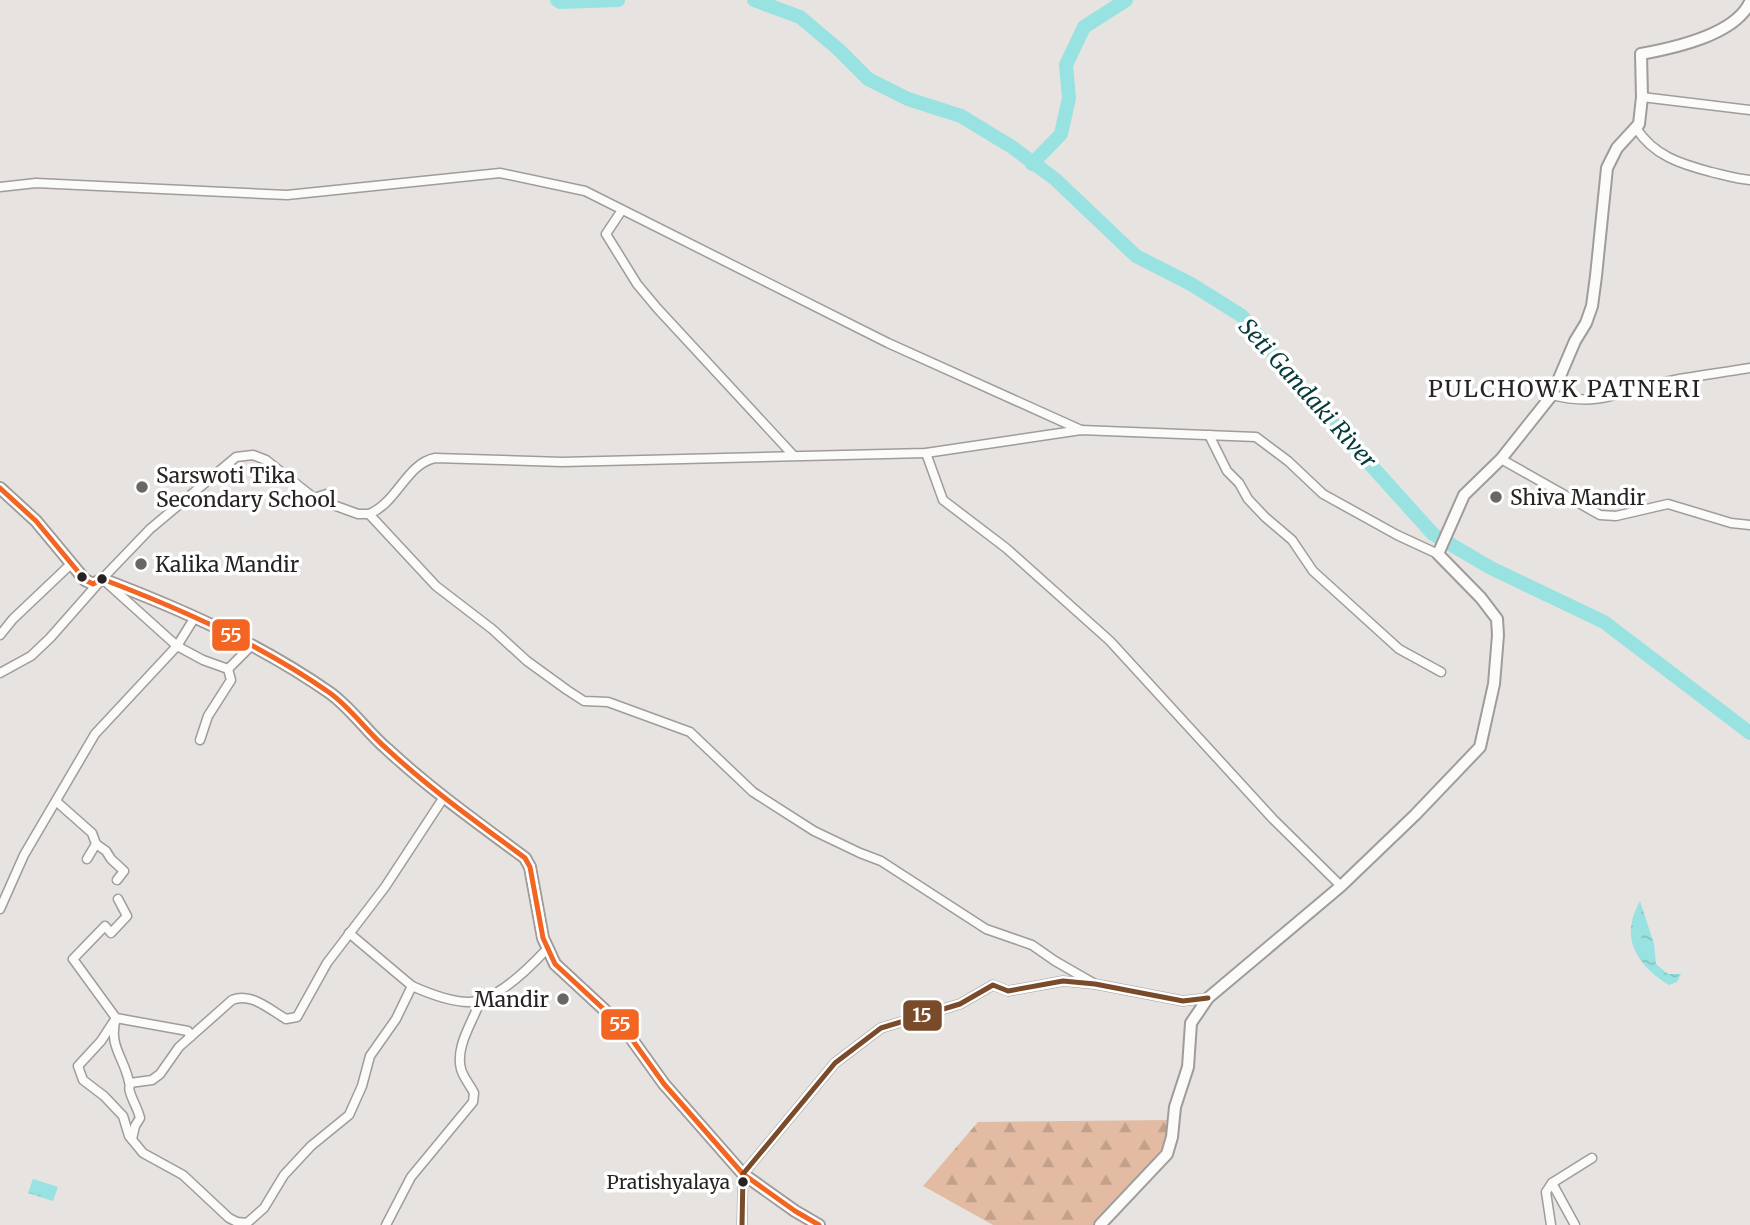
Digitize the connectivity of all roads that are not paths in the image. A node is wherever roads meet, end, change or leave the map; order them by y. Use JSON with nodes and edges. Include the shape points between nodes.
{"nodes":[{"id":1,"x":1750,"y":2,"type":"edge"},
{"id":2,"x":1642,"y":97,"type":"junction"},
{"id":3,"x":1750,"y":110,"type":"edge"},
{"id":4,"x":1636,"y":128,"type":"junction"},
{"id":5,"x":1750,"y":180,"type":"edge"},
{"id":6,"x":0,"y":187,"type":"edge"},
{"id":7,"x":622,"y":210,"type":"junction"},
{"id":8,"x":1750,"y":368,"type":"edge"},
{"id":9,"x":1552,"y":395,"type":"junction"},
{"id":10,"x":1081,"y":430,"type":"junction"},
{"id":11,"x":1209,"y":435,"type":"junction"},
{"id":12,"x":926,"y":453,"type":"junction"},
{"id":13,"x":793,"y":455,"type":"junction"},
{"id":14,"x":1501,"y":459,"type":"junction"},
{"id":15,"x":0,"y":488,"type":"edge"},
{"id":16,"x":330,"y":493,"type":"dead end"},
{"id":17,"x":314,"y":498,"type":"junction"},
{"id":18,"x":369,"y":514,"type":"junction"},
{"id":19,"x":1750,"y":525,"type":"edge"},
{"id":20,"x":1438,"y":554,"type":"junction"},
{"id":21,"x":72,"y":563,"type":"junction"},
{"id":22,"x":102,"y":579,"type":"junction"},
{"id":23,"x":195,"y":617,"type":"junction"},
{"id":24,"x":0,"y":635,"type":"edge"},
{"id":25,"x":177,"y":646,"type":"junction"},
{"id":26,"x":251,"y":646,"type":"junction"},
{"id":27,"x":228,"y":669,"type":"junction"},
{"id":28,"x":1441,"y":672,"type":"dead end"},
{"id":29,"x":0,"y":673,"type":"edge"},
{"id":30,"x":200,"y":740,"type":"dead end"},
{"id":31,"x":444,"y":797,"type":"junction"},
{"id":32,"x":57,"y":802,"type":"junction"},
{"id":33,"x":96,"y":844,"type":"junction"},
{"id":34,"x":87,"y":859,"type":"dead end"},
{"id":35,"x":117,"y":880,"type":"dead end"},
{"id":36,"x":1341,"y":886,"type":"junction"},
{"id":37,"x":118,"y":899,"type":"dead end"},
{"id":38,"x":0,"y":909,"type":"edge"},
{"id":39,"x":349,"y":933,"type":"junction"},
{"id":40,"x":547,"y":950,"type":"junction"},
{"id":41,"x":1095,"y":984,"type":"junction"},
{"id":42,"x":412,"y":986,"type":"junction"},
{"id":43,"x":1208,"y":998,"type":"junction"},
{"id":44,"x":480,"y":1001,"type":"junction"},
{"id":45,"x":116,"y":1018,"type":"junction"},
{"id":46,"x":190,"y":1037,"type":"junction"},
{"id":47,"x":130,"y":1083,"type":"junction"},
{"id":48,"x":132,"y":1139,"type":"junction"},
{"id":49,"x":1592,"y":1158,"type":"dead end"},
{"id":50,"x":743,"y":1174,"type":"junction"},
{"id":51,"x":1552,"y":1183,"type":"junction"},
{"id":52,"x":386,"y":1225,"type":"edge"},
{"id":53,"x":742,"y":1225,"type":"edge"},
{"id":54,"x":819,"y":1225,"type":"edge"},
{"id":55,"x":1100,"y":1225,"type":"edge"},
{"id":56,"x":1551,"y":1225,"type":"edge"},
{"id":57,"x":1575,"y":1225,"type":"edge"}],
"edges":[{"from":1,"to":2,"type":"main road","via":[[1742,15],[1697,41],[1641,54]]},
{"from":2,"to":3,"type":"street"},
{"from":2,"to":4,"type":"main road"},
{"from":4,"to":5,"type":"street","via":[[1644,141],[1679,163]]},
{"from":4,"to":9,"type":"main road","via":[[1617,148],[1607,168],[1592,306]]},
{"from":6,"to":7,"type":"street","via":[[36,183],[287,194],[500,173],[585,191]]},
{"from":7,"to":10,"type":"street","via":[[888,343]]},
{"from":7,"to":13,"type":"street","via":[[606,234],[637,284]]},
{"from":8,"to":9,"type":"street","via":[[1663,382],[1603,399]]},
{"from":9,"to":14,"type":"main road"},
{"from":10,"to":11,"type":"street"},
{"from":10,"to":12,"type":"street"},
{"from":11,"to":20,"type":"street","via":[[1256,437],[1323,494]]},
{"from":11,"to":28,"type":"street","via":[[1248,499],[1288,537],[1313,570],[1399,649]]},
{"from":12,"to":13,"type":"street"},
{"from":12,"to":36,"type":"street","via":[[943,500],[1006,548],[1111,641]]},
{"from":13,"to":18,"type":"street","via":[[562,462],[435,458],[418,464],[388,502]]},
{"from":14,"to":19,"type":"street","via":[[1600,515],[1616,516],[1668,504]]},
{"from":14,"to":20,"type":"main road","via":[[1464,495]]},
{"from":15,"to":21,"type":"main road"},
{"from":16,"to":17,"type":"street"},
{"from":17,"to":18,"type":"street"},
{"from":17,"to":22,"type":"street","via":[[266,460],[236,457],[150,529]]},
{"from":18,"to":41,"type":"street","via":[[436,586],[567,690],[584,701],[608,702],[690,733],[753,792],[814,831],[881,861],[986,929],[1032,945]]},
{"from":20,"to":36,"type":"main road","via":[[1497,619],[1494,684],[1480,747]]},
{"from":21,"to":22,"type":"main road","via":[[88,582]]},
{"from":21,"to":24,"type":"street"},
{"from":22,"to":23,"type":"main road"},
{"from":22,"to":25,"type":"street"},
{"from":22,"to":29,"type":"street","via":[[31,656]]},
{"from":23,"to":25,"type":"street"},
{"from":23,"to":26,"type":"main road"},
{"from":25,"to":27,"type":"street"},
{"from":25,"to":32,"type":"street","via":[[95,734]]},
{"from":26,"to":27,"type":"street"},
{"from":26,"to":31,"type":"main road","via":[[331,694],[386,749]]},
{"from":27,"to":30,"type":"street","via":[[231,680],[208,716]]},
{"from":31,"to":39,"type":"street"},
{"from":31,"to":40,"type":"main road","via":[[528,863]]},
{"from":32,"to":33,"type":"street","via":[[92,833]]},
{"from":32,"to":38,"type":"street","via":[[24,855]]},
{"from":33,"to":34,"type":"street"},
{"from":33,"to":35,"type":"street","via":[[124,871]]},
{"from":36,"to":43,"type":"main road"},
{"from":37,"to":45,"type":"street","via":[[127,916],[111,933],[106,926],[73,959]]},
{"from":39,"to":42,"type":"street"},
{"from":39,"to":46,"type":"street","via":[[297,1017],[286,1019],[253,999],[239,997]]},
{"from":40,"to":44,"type":"street","via":[[516,978]]},
{"from":40,"to":50,"type":"main road","via":[[623,1027],[664,1084]]},
{"from":41,"to":43,"type":"street","via":[[1183,1001]]},
{"from":41,"to":50,"type":"street","via":[[1063,981],[1008,991],[993,985],[960,1004],[881,1028],[835,1063]]},
{"from":42,"to":44,"type":"street","via":[[453,1000]]},
{"from":42,"to":48,"type":"street","via":[[370,1056],[349,1115],[284,1175],[264,1208],[247,1223],[229,1218],[183,1175],[144,1153]]},
{"from":43,"to":55,"type":"main road","via":[[1191,1023],[1188,1067],[1167,1154]]},
{"from":44,"to":52,"type":"street","via":[[459,1057],[461,1072],[474,1093],[473,1102],[411,1177]]},
{"from":45,"to":46,"type":"street","via":[[188,1031]]},
{"from":45,"to":47,"type":"street","via":[[112,1031]]},
{"from":45,"to":48,"type":"street","via":[[78,1066],[83,1080],[123,1116]]},
{"from":46,"to":47,"type":"street","via":[[152,1080]]},
{"from":47,"to":48,"type":"street","via":[[140,1118]]},
{"from":49,"to":51,"type":"street"},
{"from":50,"to":53,"type":"street"},
{"from":50,"to":54,"type":"main road"},
{"from":51,"to":56,"type":"street","via":[[1546,1192]]},
{"from":51,"to":57,"type":"street"}]}
